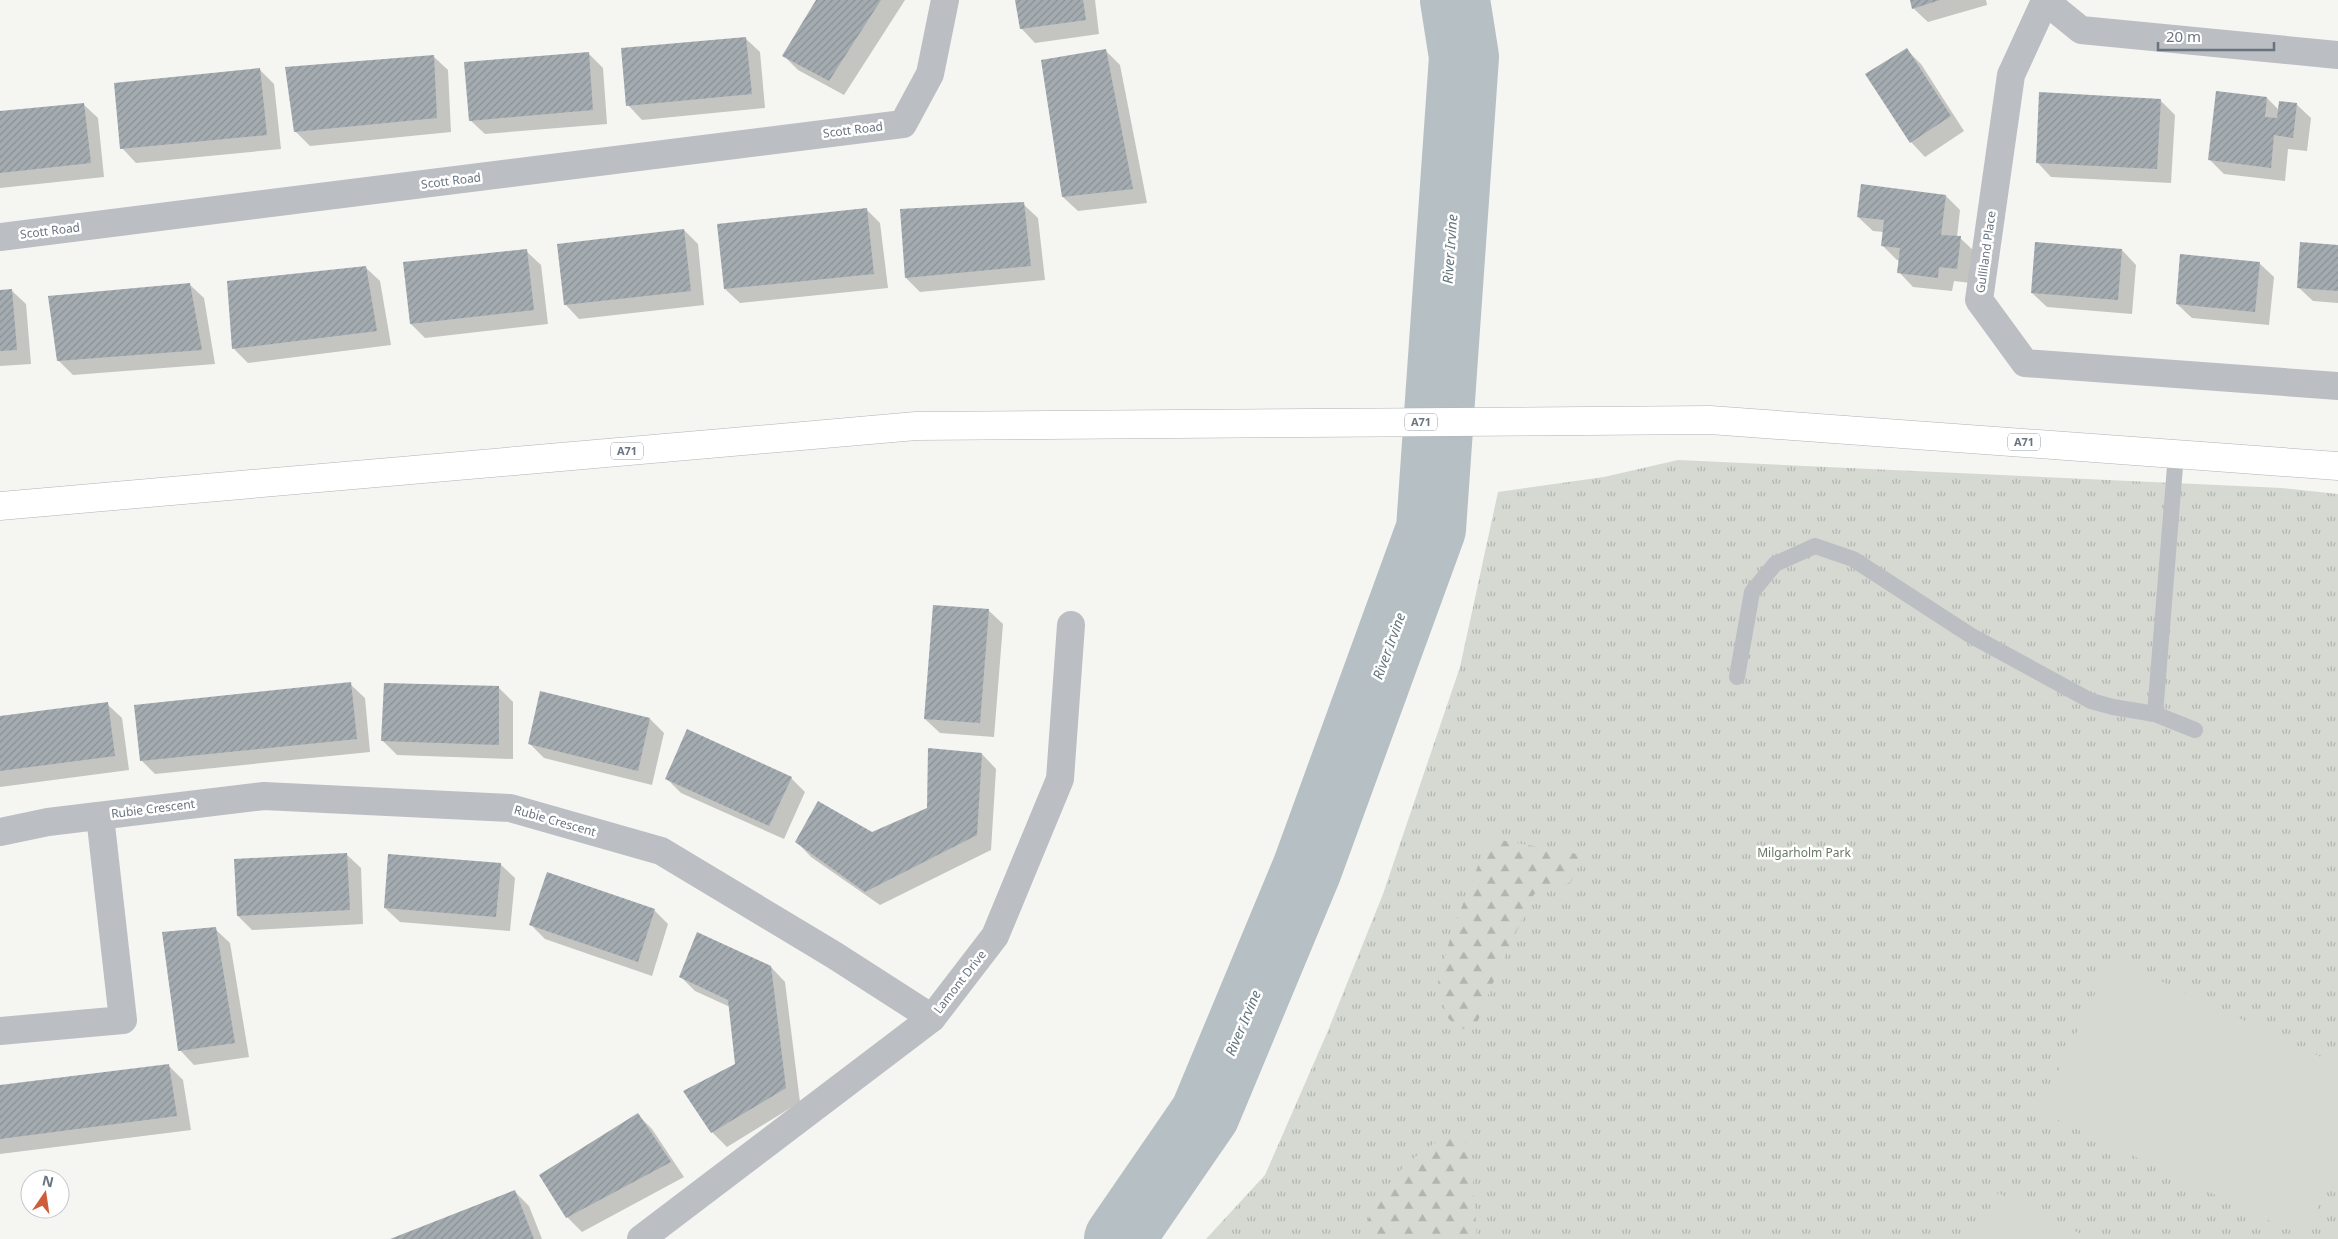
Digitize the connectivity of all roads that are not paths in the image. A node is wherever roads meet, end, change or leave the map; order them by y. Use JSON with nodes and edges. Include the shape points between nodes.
{"nodes":[{"id":1,"x":945,"y":0,"type":"edge"},
{"id":2,"x":2045,"y":0,"type":"edge"},
{"id":3,"x":2338,"y":55,"type":"edge"},
{"id":4,"x":0,"y":237,"type":"edge"},
{"id":5,"x":2338,"y":386,"type":"edge"},
{"id":6,"x":2176,"y":454,"type":"junction"},
{"id":7,"x":2338,"y":466,"type":"edge"},
{"id":8,"x":0,"y":506,"type":"edge"},
{"id":9,"x":1071,"y":625,"type":"dead end"},
{"id":10,"x":1736,"y":677,"type":"dead end"},
{"id":11,"x":2155,"y":714,"type":"junction"},
{"id":12,"x":2196,"y":730,"type":"dead end"},
{"id":13,"x":100,"y":816,"type":"junction"},
{"id":14,"x":0,"y":832,"type":"edge"},
{"id":15,"x":932,"y":1018,"type":"junction"},
{"id":16,"x":0,"y":1031,"type":"edge"},
{"id":17,"x":641,"y":1239,"type":"edge"}],
"edges":[{"from":1,"to":4,"type":"street","name":"Scott Road","via":[[930,74],[903,124]]},
{"from":2,"to":3,"type":"street","via":[[2082,30]]},
{"from":2,"to":5,"type":"street","name":"Gulliland Place","via":[[2011,75],[1979,300],[2025,363]]},
{"from":6,"to":7,"type":"main road","number":"A71"},
{"from":6,"to":8,"type":"main road","number":"A71","via":[[1710,420],[916,426]]},
{"from":6,"to":11,"type":"lane"},
{"from":9,"to":15,"type":"street","name":"Lamont Drive","via":[[1060,779],[995,936]]},
{"from":10,"to":11,"type":"lane","via":[[1752,592],[1775,564],[1816,546],[1853,559],[1970,635],[2090,701]]},
{"from":11,"to":12,"type":"lane"},
{"from":13,"to":14,"type":"street","name":"Rubie Crescent"},
{"from":13,"to":15,"type":"street","name":"Rubie Crescent","via":[[264,796],[510,808],[661,851]]},
{"from":13,"to":16,"type":"street","name":"Rubie Crescent","via":[[123,1020]]},
{"from":15,"to":17,"type":"street","name":"Lamont Drive"}]}
